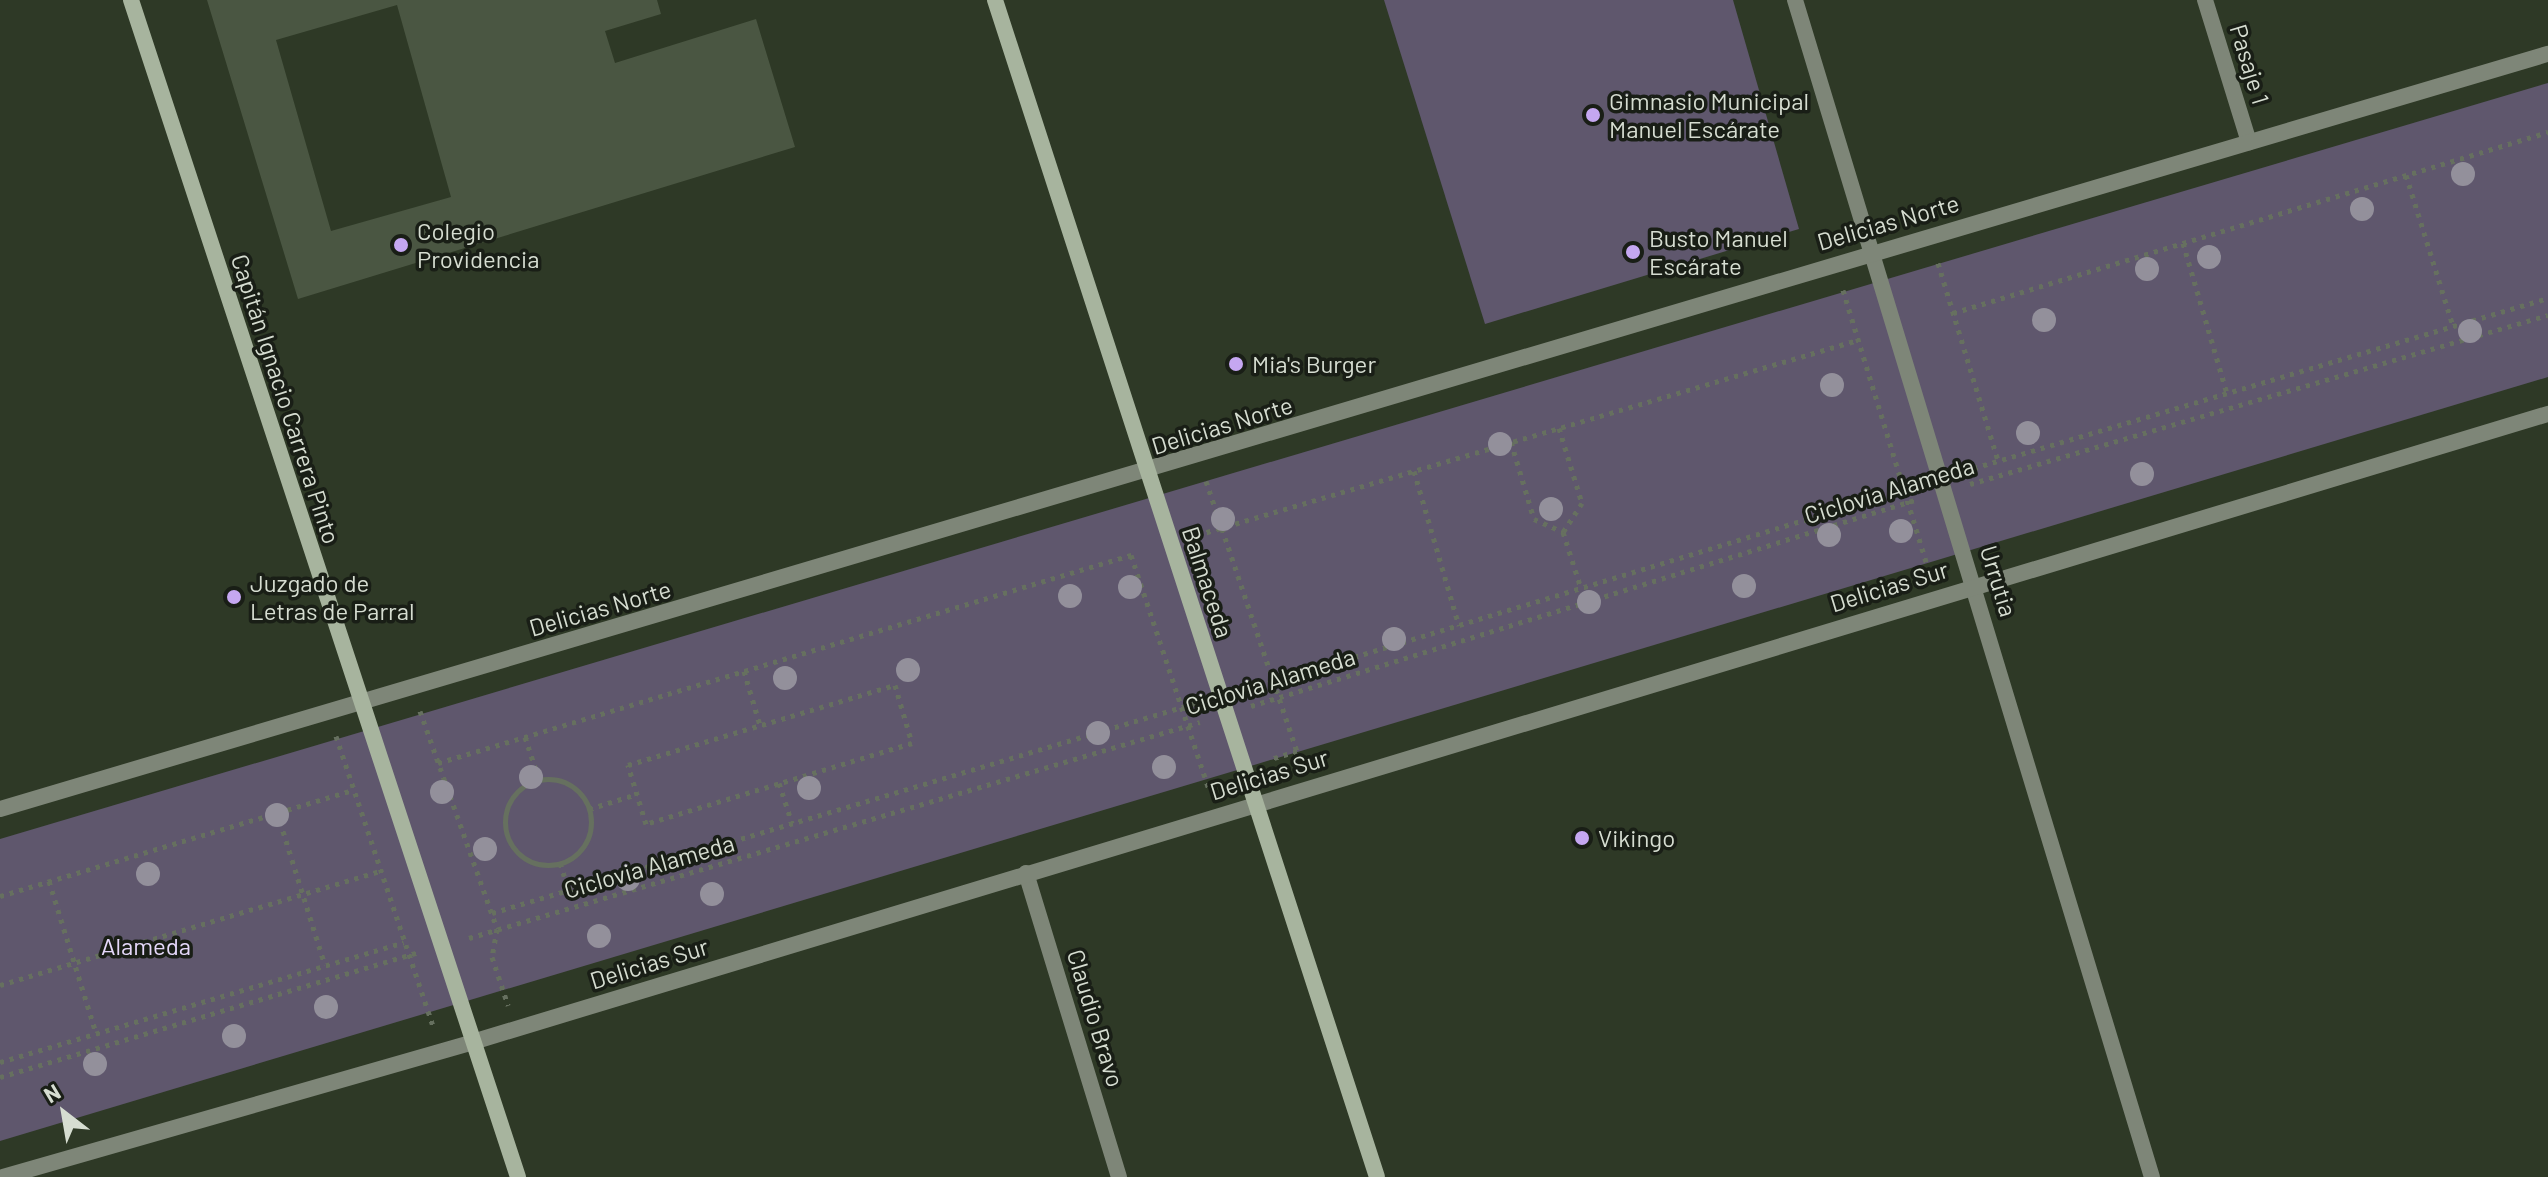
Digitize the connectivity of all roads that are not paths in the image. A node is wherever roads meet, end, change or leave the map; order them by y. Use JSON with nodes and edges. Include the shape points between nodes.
{"nodes":[{"id":1,"x":131,"y":0,"type":"edge"},
{"id":2,"x":995,"y":0,"type":"edge"},
{"id":3,"x":1795,"y":0,"type":"edge"},
{"id":4,"x":2205,"y":0,"type":"edge"},
{"id":5,"x":2548,"y":54,"type":"edge"},
{"id":6,"x":2249,"y":142,"type":"junction"},
{"id":7,"x":1874,"y":251,"type":"junction"},
{"id":8,"x":2548,"y":414,"type":"edge"},
{"id":9,"x":1148,"y":473,"type":"junction"},
{"id":10,"x":1976,"y":585,"type":"junction"},
{"id":11,"x":359,"y":702,"type":"junction"},
{"id":12,"x":1256,"y":803,"type":"junction"},
{"id":13,"x":0,"y":809,"type":"edge"},
{"id":14,"x":1026,"y":873,"type":"junction"},
{"id":15,"x":476,"y":1041,"type":"junction"},
{"id":16,"x":3,"y":1177,"type":"edge"},
{"id":17,"x":518,"y":1177,"type":"edge"},
{"id":18,"x":1119,"y":1177,"type":"edge"},
{"id":19,"x":1377,"y":1177,"type":"edge"},
{"id":20,"x":2152,"y":1177,"type":"edge"}],
"edges":[{"from":1,"to":11,"type":"main road","name":"Capitán Ignacio Carrera Pinto"},
{"from":2,"to":9,"type":"main road","name":"Balmaceda"},
{"from":3,"to":7,"type":"street","name":"Urrutia"},
{"from":4,"to":6,"type":"street","name":"Pasaje 1"},
{"from":5,"to":6,"type":"street","name":"Delicias Norte"},
{"from":6,"to":7,"type":"street","name":"Delicias Norte"},
{"from":7,"to":9,"type":"street","name":"Delicias Norte"},
{"from":7,"to":10,"type":"street","name":"Urrutia"},
{"from":8,"to":10,"type":"street","name":"Delicias Sur"},
{"from":9,"to":11,"type":"street","name":"Delicias Norte"},
{"from":9,"to":12,"type":"main road","name":"Balmaceda"},
{"from":10,"to":12,"type":"street","name":"Delicias Sur"},
{"from":10,"to":20,"type":"street","name":"Urrutia"},
{"from":11,"to":13,"type":"street","name":"Delicias Norte"},
{"from":11,"to":15,"type":"main road","name":"Capitán Ignacio Carrera Pinto"},
{"from":12,"to":14,"type":"street","name":"Delicias Sur"},
{"from":12,"to":19,"type":"main road","name":"Balmaceda"},
{"from":14,"to":15,"type":"street","name":"Delicias Sur"},
{"from":14,"to":18,"type":"street","name":"Claudio Bravo"},
{"from":15,"to":16,"type":"street","name":"Delicias Sur"},
{"from":15,"to":17,"type":"main road","name":"Capitán Ignacio Carrera Pinto"}]}
